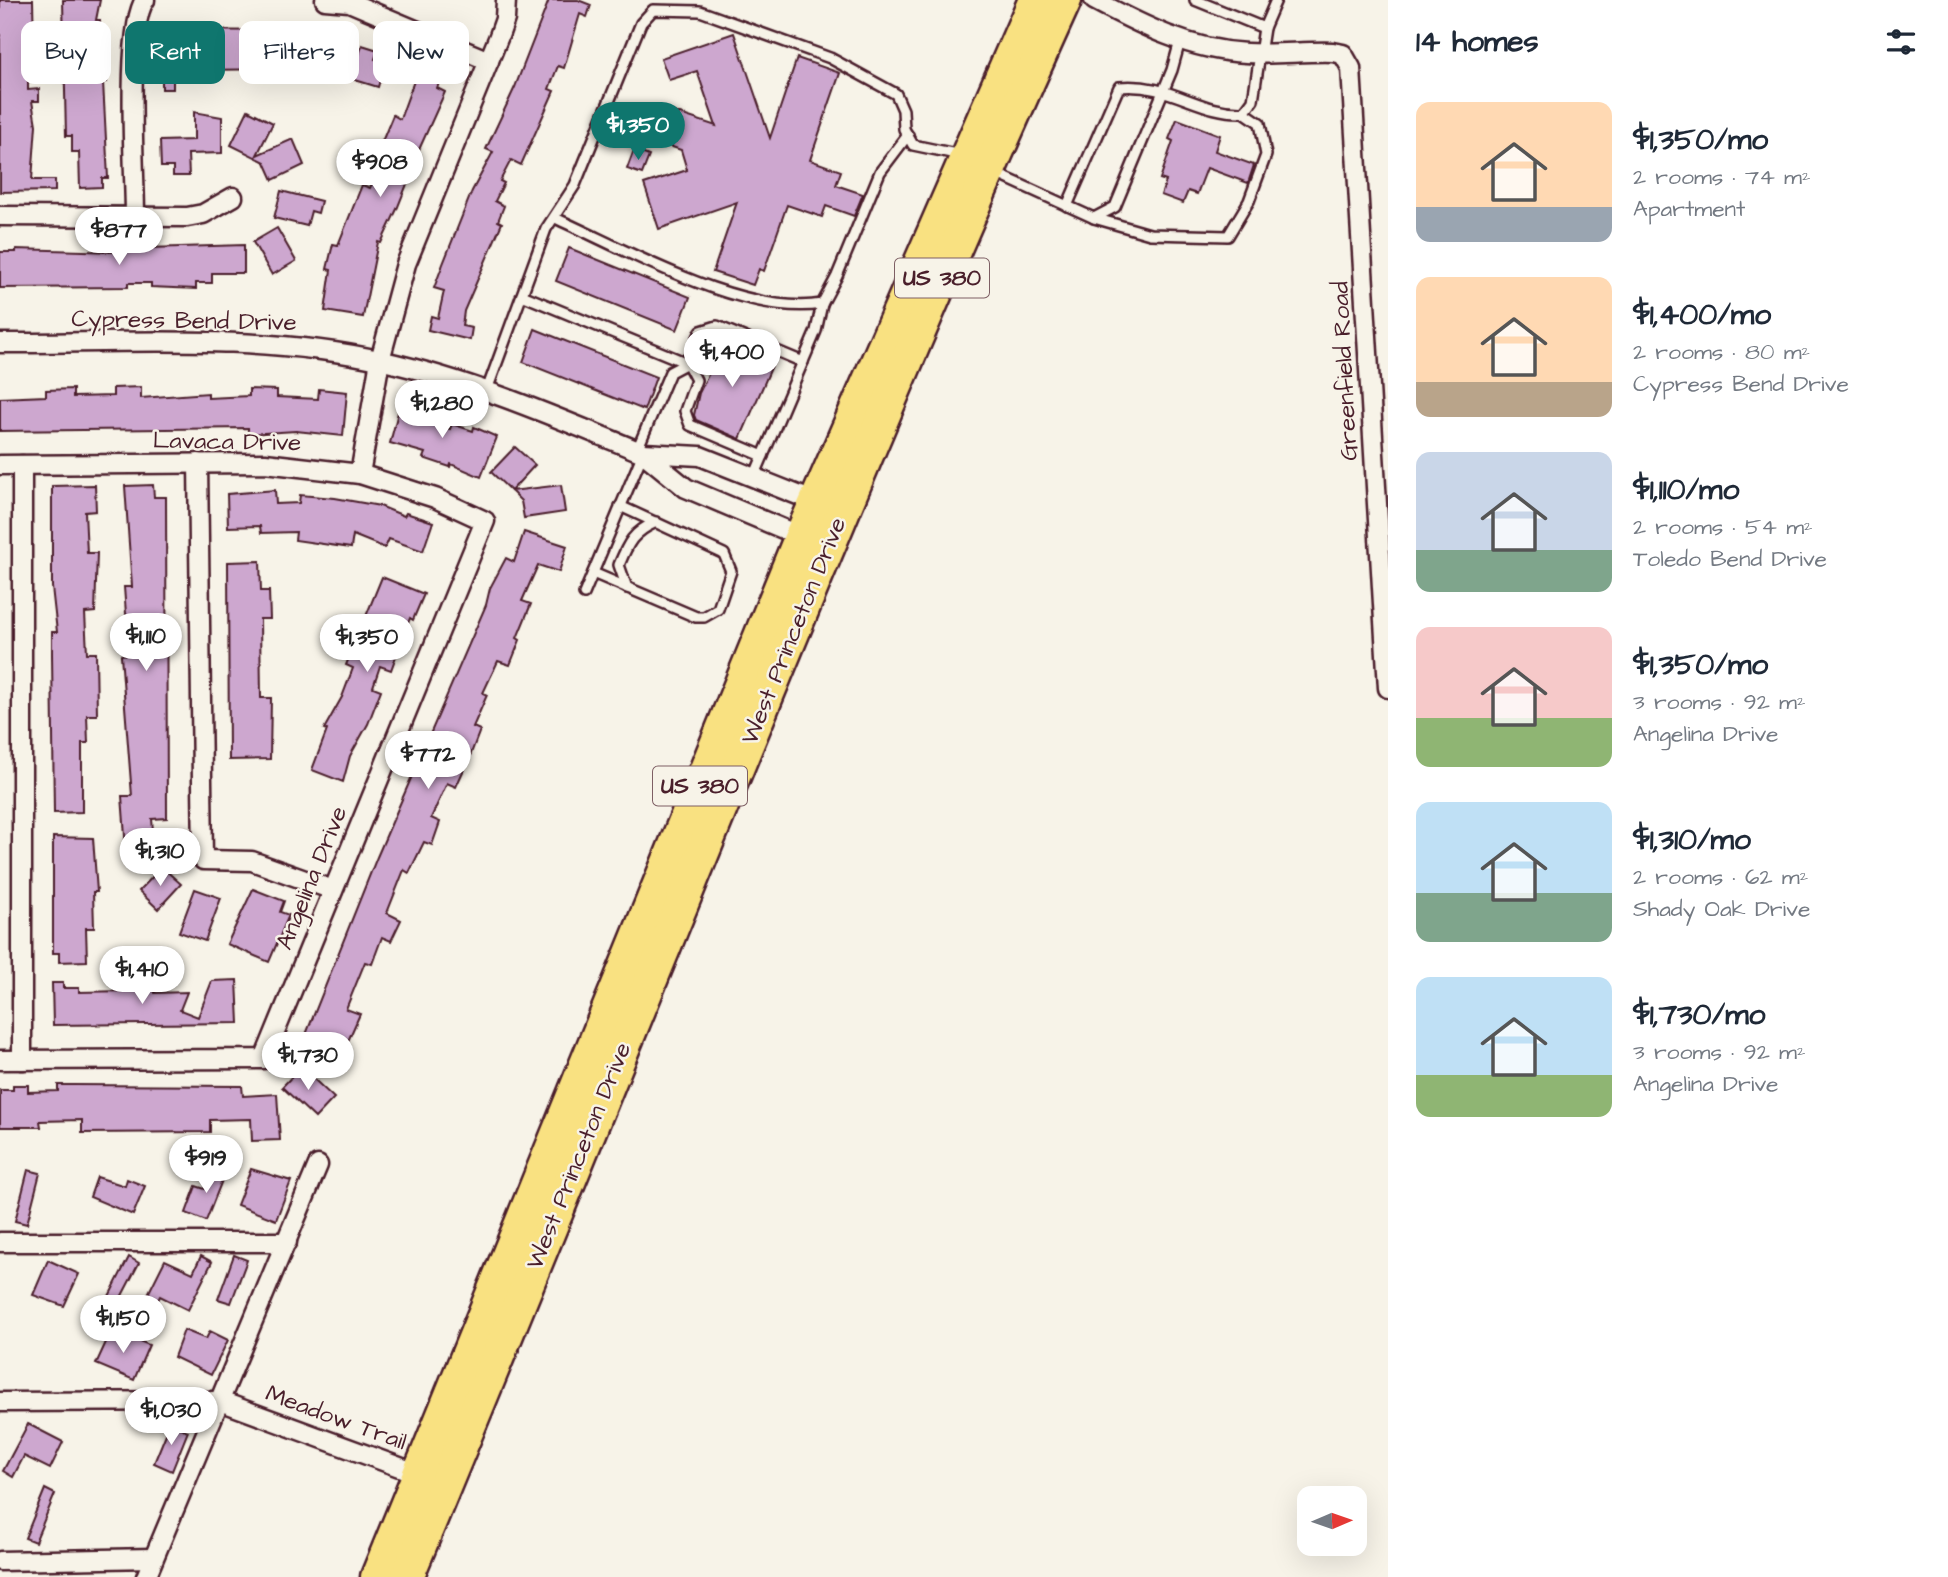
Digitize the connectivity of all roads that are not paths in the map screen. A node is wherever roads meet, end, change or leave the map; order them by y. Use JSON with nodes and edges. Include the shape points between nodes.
{"nodes":[{"id":1,"x":325,"y":0,"type":"edge"},
{"id":2,"x":506,"y":0,"type":"edge"},
{"id":3,"x":1035,"y":0,"type":"edge"},
{"id":4,"x":1065,"y":0,"type":"edge"},
{"id":5,"x":1094,"y":0,"type":"edge"},
{"id":6,"x":1195,"y":0,"type":"edge"},
{"id":7,"x":1276,"y":0,"type":"edge"},
{"id":8,"x":1214,"y":2,"type":"edge"},
{"id":9,"x":142,"y":5,"type":"edge"},
{"id":10,"x":1264,"y":28,"type":"junction"},
{"id":11,"x":1180,"y":41,"type":"junction"},
{"id":12,"x":1262,"y":53,"type":"junction"},
{"id":13,"x":489,"y":61,"type":"junction"},
{"id":14,"x":1164,"y":89,"type":"junction"},
{"id":15,"x":1244,"y":112,"type":"junction"},
{"id":16,"x":908,"y":135,"type":"junction"},
{"id":17,"x":976,"y":163,"type":"junction"},
{"id":18,"x":233,"y":197,"type":"dead end"},
{"id":19,"x":1067,"y":206,"type":"junction"},
{"id":20,"x":135,"y":215,"type":"junction"},
{"id":21,"x":0,"y":216,"type":"edge"},
{"id":22,"x":555,"y":218,"type":"junction"},
{"id":23,"x":1094,"y":218,"type":"junction"},
{"id":24,"x":522,"y":295,"type":"junction"},
{"id":25,"x":822,"y":304,"type":"junction"},
{"id":26,"x":0,"y":343,"type":"edge"},
{"id":27,"x":380,"y":360,"type":"junction"},
{"id":28,"x":803,"y":362,"type":"junction"},
{"id":29,"x":687,"y":363,"type":"junction"},
{"id":30,"x":487,"y":390,"type":"junction"},
{"id":31,"x":640,"y":452,"type":"junction"},
{"id":32,"x":763,"y":456,"type":"junction"},
{"id":33,"x":198,"y":463,"type":"junction"},
{"id":34,"x":0,"y":465,"type":"edge"},
{"id":35,"x":22,"y":465,"type":"junction"},
{"id":36,"x":360,"y":474,"type":"junction"},
{"id":37,"x":754,"y":477,"type":"junction"},
{"id":38,"x":620,"y":506,"type":"junction"},
{"id":39,"x":830,"y":508,"type":"junction"},
{"id":40,"x":485,"y":521,"type":"joint"},
{"id":41,"x":656,"y":522,"type":"junction"},
{"id":42,"x":814,"y":541,"type":"junction"},
{"id":43,"x":593,"y":573,"type":"junction"},
{"id":44,"x":1385,"y":587,"type":"edge"},
{"id":45,"x":627,"y":588,"type":"junction"},
{"id":46,"x":584,"y":594,"type":"dead end"},
{"id":47,"x":1388,"y":688,"type":"edge"},
{"id":48,"x":333,"y":890,"type":"junction"},
{"id":49,"x":0,"y":1060,"type":"edge"},
{"id":50,"x":22,"y":1060,"type":"junction"},
{"id":51,"x":318,"y":1164,"type":"dead end"},
{"id":52,"x":0,"y":1242,"type":"edge"},
{"id":53,"x":286,"y":1242,"type":"junction"},
{"id":54,"x":220,"y":1401,"type":"junction"},
{"id":55,"x":0,"y":1402,"type":"edge"},
{"id":56,"x":433,"y":1479,"type":"junction"},
{"id":57,"x":153,"y":1558,"type":"junction"},
{"id":58,"x":0,"y":1561,"type":"edge"},
{"id":59,"x":146,"y":1577,"type":"edge"},
{"id":60,"x":377,"y":1577,"type":"edge"},
{"id":61,"x":407,"y":1577,"type":"edge"}],
"edges":[{"from":1,"to":13,"type":"street","via":[[349,2]]},
{"from":2,"to":13,"type":"street","via":[[505,19]]},
{"from":3,"to":17,"type":"highway","name":"West Princeton Drive","number":"US 380"},
{"from":4,"to":17,"type":"highway","name":"West Princeton Drive","number":"US 380"},
{"from":5,"to":11,"type":"street"},
{"from":6,"to":8,"type":"lane"},
{"from":7,"to":10,"type":"lane"},
{"from":8,"to":10,"type":"lane"},
{"from":9,"to":20,"type":"street","via":[[135,42]]},
{"from":10,"to":12,"type":"lane"},
{"from":11,"to":12,"type":"street"},
{"from":11,"to":14,"type":"lane"},
{"from":12,"to":15,"type":"lane","via":[[1253,100]]},
{"from":12,"to":44,"type":"street","name":"Greenfield Road","via":[[1343,54],[1351,68]]},
{"from":13,"to":27,"type":"street","via":[[406,264]]},
{"from":14,"to":15,"type":"lane","via":[[1226,113]]},
{"from":14,"to":19,"type":"lane","via":[[1119,87]]},
{"from":14,"to":23,"type":"lane","via":[[1115,207]]},
{"from":15,"to":23,"type":"lane","via":[[1260,123],[1266,156],[1249,201],[1228,236],[1150,234]]},
{"from":16,"to":17,"type":"lane","via":[[913,145]]},
{"from":16,"to":22,"type":"lane","via":[[896,94],[830,58],[700,10],[653,10],[641,23],[575,185]]},
{"from":16,"to":25,"type":"lane","via":[[880,172]]},
{"from":17,"to":19,"type":"lane"},
{"from":17,"to":39,"type":"highway","name":"West Princeton Drive","number":"US 380"},
{"from":18,"to":20,"type":"street","via":[[203,214],[187,217]]},
{"from":19,"to":23,"type":"lane"},
{"from":20,"to":21,"type":"street"},
{"from":22,"to":24,"type":"lane","via":[[546,229]]},
{"from":22,"to":25,"type":"lane","via":[[712,288],[804,307]]},
{"from":24,"to":29,"type":"lane"},
{"from":24,"to":30,"type":"lane"},
{"from":25,"to":28,"type":"lane"},
{"from":26,"to":27,"type":"street","name":"Cypress Bend Drive","via":[[242,343]]},
{"from":27,"to":30,"type":"street","name":"Cypress Bend Drive"},
{"from":27,"to":36,"type":"street"},
{"from":28,"to":29,"type":"lane","via":[[717,326],[701,331]]},
{"from":28,"to":32,"type":"lane"},
{"from":29,"to":31,"type":"lane","via":[[670,372]]},
{"from":29,"to":32,"type":"lane","via":[[696,380],[685,419]]},
{"from":30,"to":31,"type":"street","name":"Cypress Bend Drive"},
{"from":31,"to":37,"type":"street","name":"Cypress Bend Drive","via":[[700,456]]},
{"from":31,"to":38,"type":"lane"},
{"from":31,"to":42,"type":"street","name":"Cypress Bend Drive","via":[[686,488]]},
{"from":32,"to":37,"type":"lane"},
{"from":33,"to":35,"type":"street","name":"Lavaca Drive"},
{"from":33,"to":36,"type":"street","name":"Lavaca Drive","via":[[265,463]]},
{"from":33,"to":48,"type":"street","via":[[202,860],[252,861]]},
{"from":34,"to":35,"type":"street","name":"Lavaca Drive"},
{"from":35,"to":50,"type":"street"},
{"from":36,"to":40,"type":"street","name":"Lavaca Drive","via":[[435,498]]},
{"from":37,"to":39,"type":"street","name":"Cypress Bend Drive"},
{"from":38,"to":41,"type":"lane"},
{"from":38,"to":43,"type":"lane"},
{"from":39,"to":42,"type":"highway","name":"West Princeton Drive","number":"US 380"},
{"from":40,"to":48,"type":"street","name":"Angelina Drive"},
{"from":41,"to":45,"type":"lane","via":[[639,529],[628,544],[619,565]]},
{"from":41,"to":45,"type":"lane","via":[[724,554],[730,571],[718,609],[696,617]]},
{"from":42,"to":56,"type":"highway","name":"West Princeton Drive","number":"US 380"},
{"from":43,"to":45,"type":"lane"},
{"from":43,"to":46,"type":"lane"},
{"from":44,"to":47,"type":"street","name":"Greenfield Road"},
{"from":48,"to":50,"type":"street","name":"Angelina Drive","via":[[264,1059]]},
{"from":49,"to":50,"type":"street"},
{"from":51,"to":53,"type":"street"},
{"from":52,"to":53,"type":"street"},
{"from":53,"to":54,"type":"street"},
{"from":54,"to":55,"type":"street","name":"Meadow Trail"},
{"from":54,"to":56,"type":"street","name":"Meadow Trail"},
{"from":54,"to":57,"type":"street"},
{"from":56,"to":60,"type":"highway","name":"West Princeton Drive","number":"US 380"},
{"from":56,"to":61,"type":"highway","name":"West Princeton Drive","number":"US 380"},
{"from":57,"to":58,"type":"street"},
{"from":57,"to":59,"type":"street"}]}
